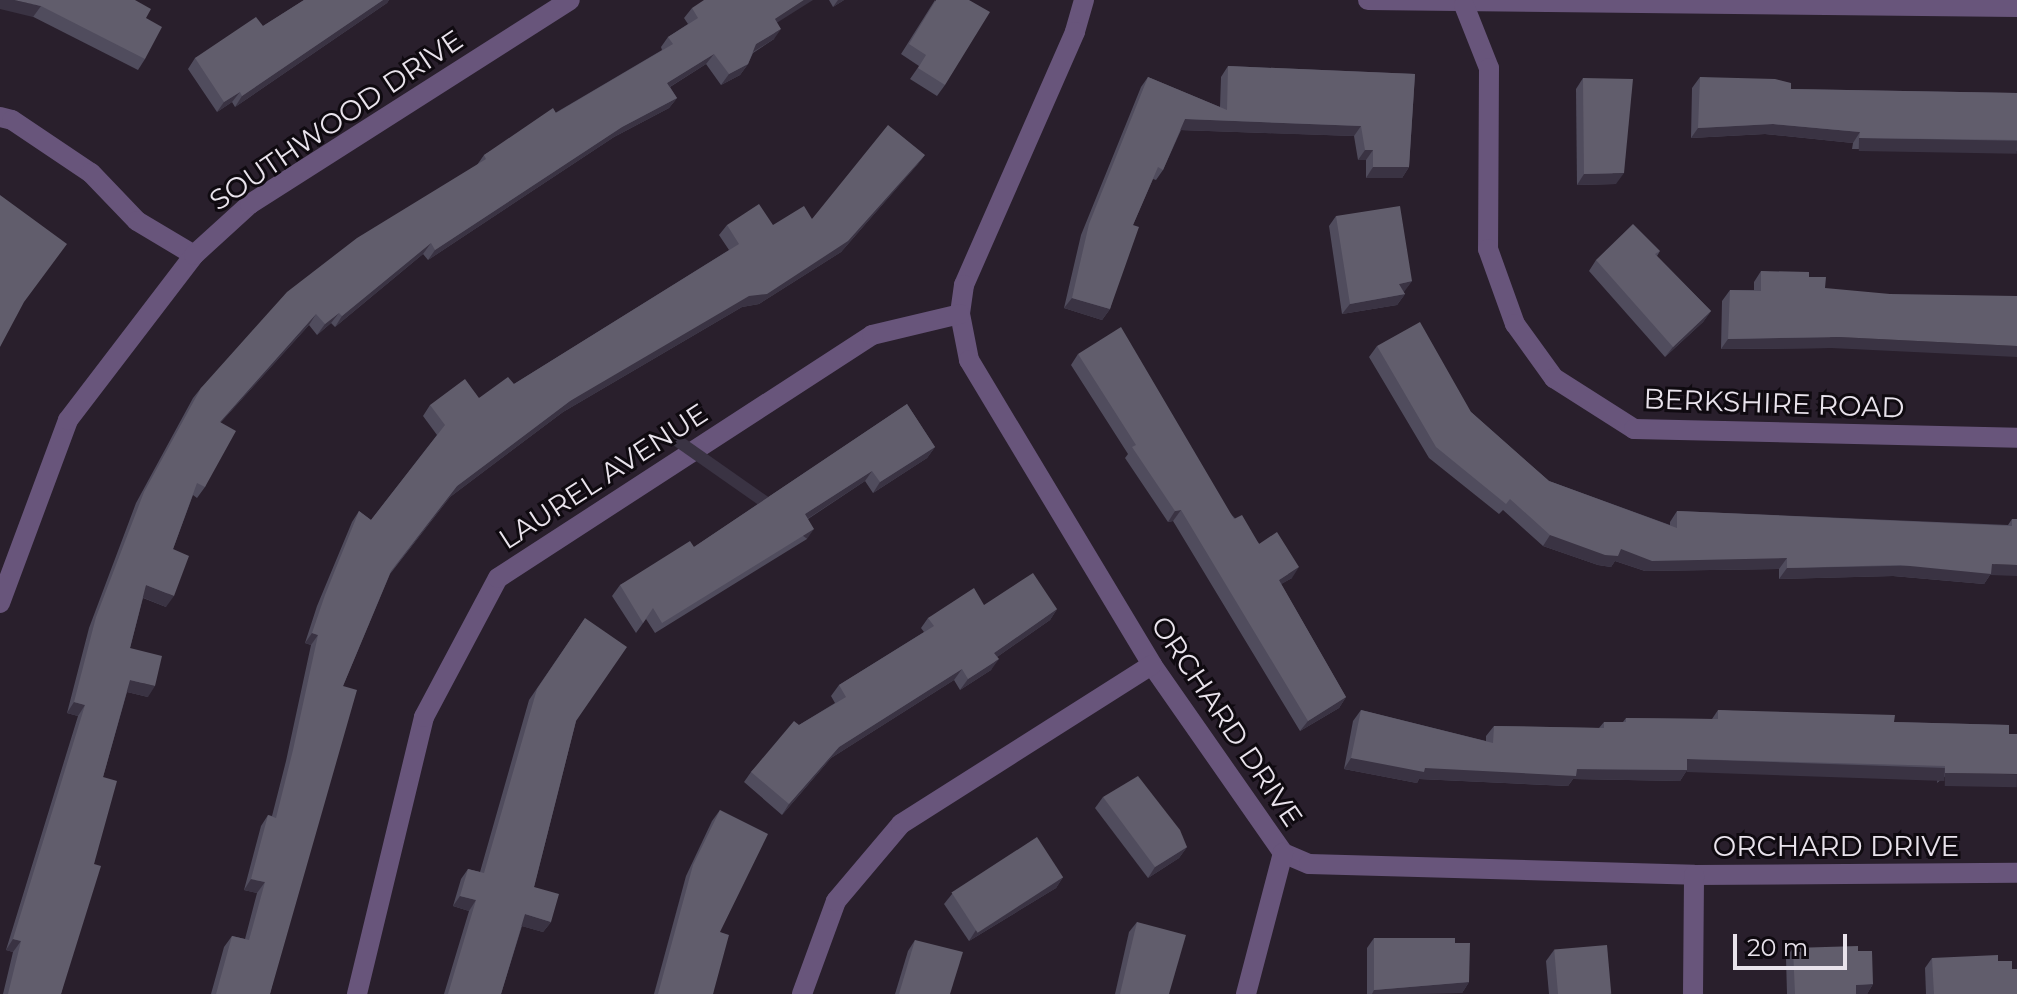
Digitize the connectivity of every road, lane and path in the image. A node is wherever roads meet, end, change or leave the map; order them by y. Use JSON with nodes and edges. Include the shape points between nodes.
{"nodes":[{"id":1,"x":570,"y":0,"type":"edge"},
{"id":2,"x":1084,"y":0,"type":"edge"},
{"id":3,"x":1368,"y":0,"type":"edge"},
{"id":4,"x":1464,"y":5,"type":"junction"},
{"id":5,"x":2017,"y":7,"type":"edge"},
{"id":6,"x":0,"y":117,"type":"edge"},
{"id":7,"x":194,"y":255,"type":"junction"},
{"id":8,"x":960,"y":314,"type":"junction"},
{"id":9,"x":2017,"y":438,"type":"edge"},
{"id":10,"x":0,"y":603,"type":"edge"},
{"id":11,"x":1152,"y":665,"type":"junction"},
{"id":12,"x":1283,"y":853,"type":"junction"},
{"id":13,"x":2017,"y":873,"type":"edge"},
{"id":14,"x":1694,"y":875,"type":"junction"},
{"id":15,"x":357,"y":994,"type":"edge"},
{"id":16,"x":802,"y":994,"type":"edge"},
{"id":17,"x":1246,"y":994,"type":"edge"},
{"id":18,"x":1693,"y":994,"type":"edge"}],
"edges":[{"from":1,"to":7,"type":"street","name":"SOUTHWOOD DRIVE","via":[[250,204]]},
{"from":2,"to":8,"type":"street","name":"ORCHARD DRIVE","via":[[1075,32],[964,285]]},
{"from":3,"to":4,"type":"street"},
{"from":4,"to":5,"type":"street"},
{"from":4,"to":9,"type":"street","name":"BERKSHIRE ROAD","via":[[1489,68],[1488,249],[1515,324],[1554,378],[1634,429]]},
{"from":6,"to":7,"type":"street","via":[[91,173],[137,221]]},
{"from":7,"to":10,"type":"street","name":"SOUTHWOOD DRIVE","via":[[68,420]]},
{"from":8,"to":11,"type":"street","name":"ORCHARD DRIVE","via":[[969,360]]},
{"from":8,"to":15,"type":"street","name":"LAUREL AVENUE","via":[[872,335],[498,578],[424,717]]},
{"from":11,"to":12,"type":"street","name":"ORCHARD DRIVE"},
{"from":11,"to":16,"type":"street","via":[[901,824],[836,901]]},
{"from":12,"to":14,"type":"street","name":"ORCHARD DRIVE","via":[[1309,864]]},
{"from":12,"to":17,"type":"street"},
{"from":13,"to":14,"type":"street","name":"ORCHARD DRIVE"},
{"from":14,"to":18,"type":"street"}]}
